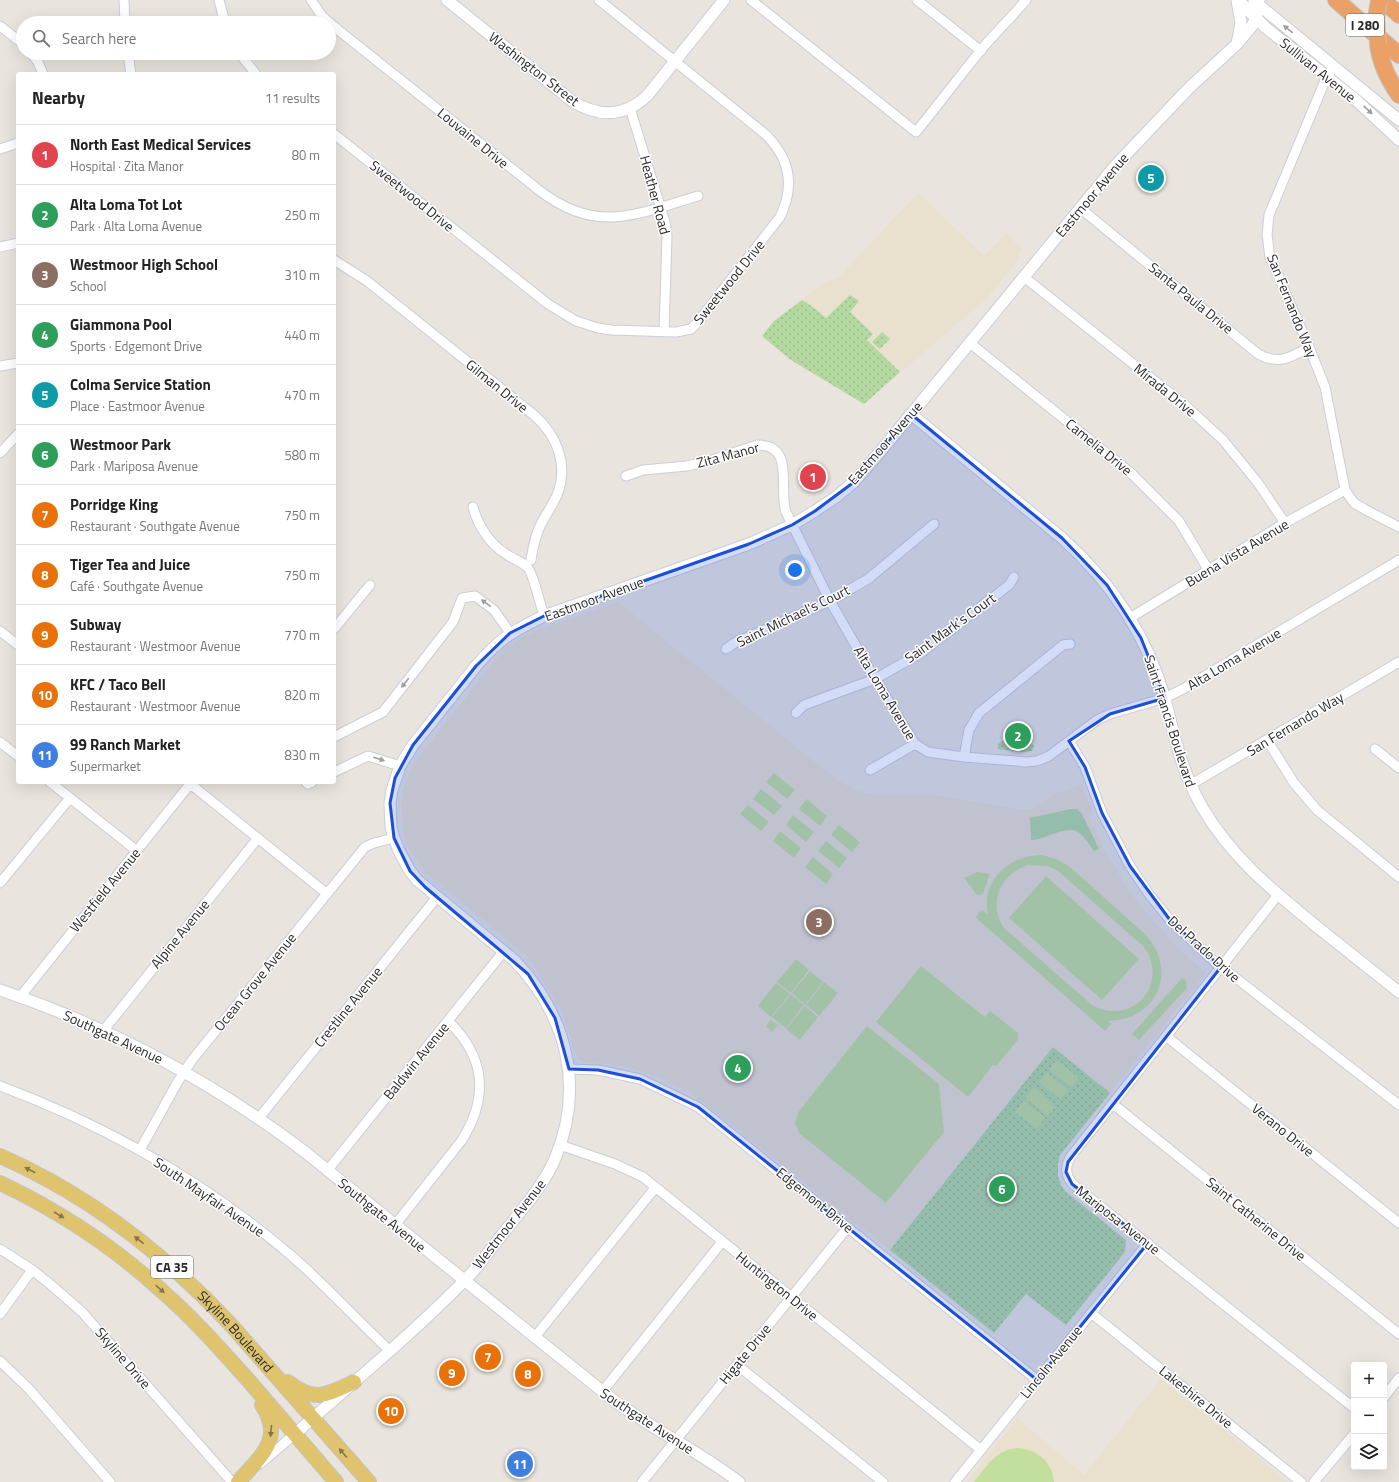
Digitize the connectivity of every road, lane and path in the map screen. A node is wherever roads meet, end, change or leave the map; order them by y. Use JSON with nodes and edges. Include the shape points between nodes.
{"nodes":[{"id":1,"x":124,"y":0,"type":"edge"},
{"id":2,"x":219,"y":0,"type":"edge"},
{"id":3,"x":311,"y":0,"type":"edge"},
{"id":4,"x":447,"y":0,"type":"edge"},
{"id":5,"x":599,"y":0,"type":"edge"},
{"id":6,"x":724,"y":0,"type":"edge"},
{"id":7,"x":751,"y":0,"type":"edge"},
{"id":8,"x":917,"y":0,"type":"edge"},
{"id":9,"x":1026,"y":0,"type":"edge"},
{"id":10,"x":1238,"y":0,"type":"edge"},
{"id":11,"x":1336,"y":0,"type":"edge"},
{"id":12,"x":1379,"y":0,"type":"edge"},
{"id":13,"x":1383,"y":0,"type":"edge"},
{"id":14,"x":1395,"y":0,"type":"edge"},
{"id":15,"x":1257,"y":2,"type":"edge"},
{"id":16,"x":1399,"y":3,"type":"edge"},
{"id":17,"x":1399,"y":15,"type":"edge"},
{"id":18,"x":125,"y":16,"type":"edge"},
{"id":19,"x":223,"y":16,"type":"edge"},
{"id":20,"x":322,"y":16,"type":"edge"},
{"id":21,"x":1256,"y":18,"type":"junction"},
{"id":22,"x":0,"y":26,"type":"edge"},
{"id":23,"x":336,"y":28,"type":"edge"},
{"id":24,"x":16,"y":39,"type":"edge"},
{"id":25,"x":1237,"y":44,"type":"junction"},
{"id":26,"x":1378,"y":44,"type":"junction"},
{"id":27,"x":981,"y":50,"type":"junction"},
{"id":28,"x":1399,"y":55,"type":"edge"},
{"id":29,"x":36,"y":60,"type":"edge"},
{"id":30,"x":129,"y":60,"type":"edge"},
{"id":31,"x":245,"y":60,"type":"edge"},
{"id":32,"x":675,"y":61,"type":"junction"},
{"id":33,"x":1335,"y":66,"type":"junction"},
{"id":34,"x":42,"y":72,"type":"edge"},
{"id":35,"x":131,"y":72,"type":"edge"},
{"id":36,"x":254,"y":72,"type":"edge"},
{"id":37,"x":1327,"y":76,"type":"junction"},
{"id":38,"x":1399,"y":86,"type":"edge"},
{"id":39,"x":1399,"y":95,"type":"edge"},
{"id":40,"x":630,"y":108,"type":"junction"},
{"id":41,"x":1399,"y":120,"type":"edge"},
{"id":42,"x":336,"y":136,"type":"edge"},
{"id":43,"x":1399,"y":140,"type":"edge"},
{"id":44,"x":16,"y":144,"type":"edge"},
{"id":45,"x":0,"y":149,"type":"edge"},
{"id":46,"x":698,"y":196,"type":"dead end"},
{"id":47,"x":660,"y":207,"type":"junction"},
{"id":48,"x":1080,"y":208,"type":"junction"},
{"id":49,"x":16,"y":244,"type":"edge"},
{"id":50,"x":0,"y":247,"type":"edge"},
{"id":51,"x":336,"y":261,"type":"edge"},
{"id":52,"x":1024,"y":277,"type":"junction"},
{"id":53,"x":664,"y":332,"type":"junction"},
{"id":54,"x":970,"y":343,"type":"junction"},
{"id":55,"x":1309,"y":348,"type":"junction"},
{"id":56,"x":16,"y":363,"type":"edge"},
{"id":57,"x":0,"y":366,"type":"edge"},
{"id":58,"x":911,"y":414,"type":"junction"},
{"id":59,"x":16,"y":436,"type":"edge"},
{"id":60,"x":0,"y":453,"type":"edge"},
{"id":61,"x":626,"y":476,"type":"dead end"},
{"id":62,"x":1345,"y":490,"type":"junction"},
{"id":63,"x":473,"y":507,"type":"dead end"},
{"id":64,"x":1285,"y":523,"type":"junction"},
{"id":65,"x":934,"y":524,"type":"dead end"},
{"id":66,"x":792,"y":525,"type":"junction"},
{"id":67,"x":1399,"y":528,"type":"edge"},
{"id":68,"x":1399,"y":560,"type":"edge"},
{"id":69,"x":530,"y":563,"type":"junction"},
{"id":70,"x":1209,"y":571,"type":"junction"},
{"id":71,"x":1014,"y":577,"type":"dead end"},
{"id":72,"x":370,"y":585,"type":"dead end"},
{"id":73,"x":830,"y":601,"type":"junction"},
{"id":74,"x":544,"y":616,"type":"junction"},
{"id":75,"x":1130,"y":618,"type":"junction"},
{"id":76,"x":336,"y":627,"type":"edge"},
{"id":77,"x":0,"y":631,"type":"edge"},
{"id":78,"x":510,"y":633,"type":"junction"},
{"id":79,"x":16,"y":643,"type":"edge"},
{"id":80,"x":1070,"y":644,"type":"dead end"},
{"id":81,"x":726,"y":649,"type":"dead end"},
{"id":82,"x":1399,"y":662,"type":"edge"},
{"id":83,"x":875,"y":679,"type":"junction"},
{"id":84,"x":1165,"y":698,"type":"junction"},
{"id":85,"x":796,"y":713,"type":"dead end"},
{"id":86,"x":336,"y":736,"type":"edge"},
{"id":87,"x":1267,"y":740,"type":"junction"},
{"id":88,"x":1069,"y":741,"type":"junction"},
{"id":89,"x":1,"y":744,"type":"edge"},
{"id":90,"x":915,"y":744,"type":"junction"},
{"id":91,"x":1375,"y":749,"type":"dead end"},
{"id":92,"x":16,"y":755,"type":"edge"},
{"id":93,"x":964,"y":757,"type":"junction"},
{"id":94,"x":400,"y":766,"type":"junction"},
{"id":95,"x":1399,"y":768,"type":"edge"},
{"id":96,"x":870,"y":770,"type":"dead end"},
{"id":97,"x":336,"y":771,"type":"edge"},
{"id":98,"x":52,"y":784,"type":"edge"},
{"id":99,"x":188,"y":784,"type":"edge"},
{"id":100,"x":190,"y":784,"type":"edge"},
{"id":101,"x":1190,"y":785,"type":"junction"},
{"id":102,"x":70,"y":798,"type":"junction"},
{"id":103,"x":258,"y":838,"type":"junction"},
{"id":104,"x":394,"y":838,"type":"junction"},
{"id":105,"x":137,"y":851,"type":"junction"},
{"id":106,"x":1399,"y":877,"type":"edge"},
{"id":107,"x":0,"y":883,"type":"edge"},
{"id":108,"x":326,"y":893,"type":"junction"},
{"id":109,"x":1278,"y":896,"type":"junction"},
{"id":110,"x":437,"y":897,"type":"junction"},
{"id":111,"x":504,"y":951,"type":"junction"},
{"id":112,"x":1222,"y":967,"type":"junction"},
{"id":113,"x":0,"y":990,"type":"edge"},
{"id":114,"x":1399,"y":992,"type":"edge"},
{"id":115,"x":20,"y":997,"type":"junction"},
{"id":116,"x":448,"y":1021,"type":"junction"},
{"id":117,"x":103,"y":1031,"type":"junction"},
{"id":118,"x":1167,"y":1036,"type":"junction"},
{"id":119,"x":569,"y":1070,"type":"junction"},
{"id":120,"x":184,"y":1071,"type":"junction"},
{"id":121,"x":0,"y":1086,"type":"edge"},
{"id":122,"x":1113,"y":1104,"type":"junction"},
{"id":123,"x":1399,"y":1105,"type":"edge"},
{"id":124,"x":259,"y":1118,"type":"junction"},
{"id":125,"x":560,"y":1145,"type":"junction"},
{"id":126,"x":140,"y":1150,"type":"junction"},
{"id":127,"x":0,"y":1156,"type":"edge"},
{"id":128,"x":327,"y":1171,"type":"junction"},
{"id":129,"x":0,"y":1183,"type":"edge"},
{"id":130,"x":655,"y":1188,"type":"junction"},
{"id":131,"x":1399,"y":1223,"type":"edge"},
{"id":132,"x":395,"y":1225,"type":"junction"},
{"id":133,"x":848,"y":1227,"type":"junction"},
{"id":134,"x":722,"y":1242,"type":"junction"},
{"id":135,"x":1148,"y":1243,"type":"junction"},
{"id":136,"x":0,"y":1249,"type":"edge"},
{"id":137,"x":32,"y":1270,"type":"junction"},
{"id":138,"x":465,"y":1281,"type":"junction"},
{"id":139,"x":791,"y":1297,"type":"junction"},
{"id":140,"x":1091,"y":1313,"type":"junction"},
{"id":141,"x":0,"y":1314,"type":"edge"},
{"id":142,"x":1399,"y":1334,"type":"edge"},
{"id":143,"x":534,"y":1338,"type":"junction"},
{"id":144,"x":390,"y":1350,"type":"junction"},
{"id":145,"x":0,"y":1361,"type":"edge"},
{"id":146,"x":265,"y":1364,"type":"junction"},
{"id":147,"x":737,"y":1365,"type":"junction"},
{"id":148,"x":241,"y":1373,"type":"junction"},
{"id":149,"x":1399,"y":1378,"type":"edge"},
{"id":150,"x":1037,"y":1380,"type":"junction"},
{"id":151,"x":354,"y":1382,"type":"junction"},
{"id":152,"x":602,"y":1392,"type":"junction"},
{"id":153,"x":1387,"y":1393,"type":"edge"},
{"id":154,"x":1351,"y":1406,"type":"edge"},
{"id":155,"x":313,"y":1418,"type":"junction"},
{"id":156,"x":295,"y":1434,"type":"junction"},
{"id":157,"x":1351,"y":1438,"type":"edge"},
{"id":158,"x":675,"y":1440,"type":"junction"},
{"id":159,"x":981,"y":1450,"type":"junction"},
{"id":160,"x":110,"y":1482,"type":"edge"},
{"id":161,"x":232,"y":1482,"type":"edge"},
{"id":162,"x":239,"y":1482,"type":"edge"},
{"id":163,"x":336,"y":1482,"type":"edge"},
{"id":164,"x":369,"y":1482,"type":"edge"},
{"id":165,"x":642,"y":1482,"type":"edge"},
{"id":166,"x":739,"y":1482,"type":"edge"},
{"id":167,"x":883,"y":1482,"type":"edge"},
{"id":168,"x":955,"y":1482,"type":"edge"},
{"id":169,"x":1302,"y":1482,"type":"edge"},
{"id":170,"x":1314,"y":1482,"type":"edge"}],
"edges":[{"from":1,"to":18,"type":"street"},
{"from":2,"to":19,"type":"street"},
{"from":3,"to":20,"type":"street","name":"Louvaine Drive"},
{"from":4,"to":40,"type":"street","name":"Washington Street","via":[[579,106],[604,113]]},
{"from":5,"to":32,"type":"street","name":"Sweetwood Drive"},
{"from":6,"to":32,"type":"street","name":"Washington Street"},
{"from":7,"to":27,"type":"street","via":[[916,132]]},
{"from":8,"to":27,"type":"street"},
{"from":9,"to":27,"type":"street"},
{"from":10,"to":21,"type":"street","name":"Sullivan Avenue"},
{"from":10,"to":25,"type":"street","via":[[1241,22]]},
{"from":11,"to":28,"type":"highway","number":"I 280"},
{"from":12,"to":26,"type":"highway","bridge":true,"via":[[1376,19]]},
{"from":13,"to":17,"type":"highway","number":"I 280"},
{"from":14,"to":16,"type":"highway"},
{"from":15,"to":21,"type":"street","name":"Eastmoor Avenue"},
{"from":33,"to":15,"type":"street","name":"Sullivan Avenue","one_way":true},
{"from":21,"to":25,"type":"street","name":"Eastmoor Avenue"},
{"from":21,"to":37,"type":"street","name":"Sullivan Avenue"},
{"from":22,"to":24,"type":"street"},
{"from":23,"to":47,"type":"street","name":"Louvaine Drive","via":[[540,192],[559,204],[583,214],[608,218],[637,214]]},
{"from":25,"to":48,"type":"street","name":"Eastmoor Avenue","via":[[1189,88],[1115,166]]},
{"from":26,"to":38,"type":"highway"},
{"from":26,"to":39,"type":"highway","via":[[1384,68]]},
{"from":29,"to":34,"type":"street"},
{"from":30,"to":35,"type":"street"},
{"from":31,"to":36,"type":"street"},
{"from":32,"to":40,"type":"street","name":"Washington Street","via":[[649,94]]},
{"from":32,"to":53,"type":"street","name":"Sweetwood Drive","via":[[772,140],[783,158],[789,186],[785,208],[774,227],[697,323],[684,332]]},
{"from":33,"to":37,"type":"street","name":"San Fernando Way"},
{"from":33,"to":41,"type":"street","name":"Sullivan Avenue"},
{"from":37,"to":43,"type":"street","name":"Sullivan Avenue","one_way":true},
{"from":37,"to":55,"type":"street","name":"San Fernando Way","via":[[1270,215],[1267,235],[1270,257]]},
{"from":40,"to":47,"type":"street","name":"Heather Road"},
{"from":42,"to":53,"type":"street","name":"Sweetwood Drive","via":[[562,314],[598,328]]},
{"from":44,"to":45,"type":"street"},
{"from":46,"to":47,"type":"street","name":"Louvaine Drive"},
{"from":47,"to":53,"type":"street","name":"Heather Road","via":[[667,242]]},
{"from":48,"to":52,"type":"street","name":"Eastmoor Avenue"},
{"from":48,"to":55,"type":"street","name":"Santa Paula Drive","via":[[1258,354],[1278,360],[1292,357]]},
{"from":49,"to":50,"type":"street"},
{"from":51,"to":69,"type":"street","name":"Gilman Drive","via":[[367,281],[528,410],[549,431],[560,455],[560,486],[536,535]]},
{"from":52,"to":54,"type":"street","name":"Eastmoor Avenue"},
{"from":52,"to":64,"type":"street","name":"Mirada Drive","via":[[1185,405],[1224,440]]},
{"from":54,"to":58,"type":"street","name":"Eastmoor Avenue"},
{"from":54,"to":70,"type":"street","name":"Camelia Drive","via":[[1131,472],[1179,521]]},
{"from":55,"to":62,"type":"street","name":"San Fernando Way","via":[[1325,386]]},
{"from":56,"to":57,"type":"street"},
{"from":58,"to":66,"type":"street","name":"Eastmoor Avenue","via":[[854,482],[816,512]]},
{"from":58,"to":75,"type":"street","name":"Saint Francis Boulevard","via":[[1079,553],[1107,585]]},
{"from":59,"to":60,"type":"street"},
{"from":61,"to":66,"type":"street","name":"Zita Manor","via":[[637,471],[688,466],[757,445],[769,447],[778,454],[784,467],[784,505]]},
{"from":62,"to":64,"type":"street","name":"Buena Vista Avenue"},
{"from":62,"to":67,"type":"street","name":"San Fernando Way","via":[[1354,503]]},
{"from":63,"to":69,"type":"street","via":[[479,524],[492,543],[505,554]]},
{"from":64,"to":70,"type":"street","name":"Buena Vista Avenue"},
{"from":65,"to":73,"type":"street","name":"Saint Michael's Court","via":[[868,578]]},
{"from":66,"to":73,"type":"street","name":"Alta Loma Avenue"},
{"from":66,"to":74,"type":"street","name":"Eastmoor Avenue","via":[[748,544]]},
{"from":68,"to":84,"type":"street","name":"Alta Loma Avenue","via":[[1183,690]]},
{"from":69,"to":74,"type":"street"},
{"from":70,"to":75,"type":"street","name":"Buena Vista Avenue"},
{"from":71,"to":83,"type":"street","name":"Saint Mark's Court","via":[[1009,585],[921,653]]},
{"from":72,"to":76,"type":"street"},
{"from":73,"to":81,"type":"street","name":"Saint Michael's Court","via":[[736,642]]},
{"from":73,"to":83,"type":"street","name":"Alta Loma Avenue"},
{"from":74,"to":78,"type":"street","name":"Eastmoor Avenue"},
{"from":75,"to":84,"type":"street","name":"Saint Francis Boulevard","via":[[1151,658]]},
{"from":77,"to":79,"type":"street"},
{"from":78,"to":86,"type":"street","one_way":true,"via":[[494,610],[475,596],[462,598],[453,622],[383,712]]},
{"from":78,"to":94,"type":"street","name":"Eastmoor Avenue","via":[[476,666],[413,745]]},
{"from":80,"to":93,"type":"street","via":[[1063,645],[979,713],[969,730]]},
{"from":82,"to":87,"type":"street","name":"San Fernando Way"},
{"from":83,"to":85,"type":"street","name":"Saint Mark's Court","via":[[804,705]]},
{"from":83,"to":90,"type":"street","name":"Alta Loma Avenue"},
{"from":84,"to":88,"type":"street","name":"Alta Loma Avenue","via":[[1110,714],[1097,720]]},
{"from":84,"to":101,"type":"street","name":"Saint Francis Boulevard","via":[[1176,746]]},
{"from":87,"to":101,"type":"street","name":"San Fernando Way"},
{"from":87,"to":106,"type":"street","via":[[1294,783],[1313,806]]},
{"from":88,"to":93,"type":"street","name":"Alta Loma Avenue","via":[[1038,761]]},
{"from":88,"to":112,"type":"street","name":"Del Prado Drive","via":[[1085,767],[1102,812],[1130,866],[1170,920]]},
{"from":89,"to":92,"type":"street"},
{"from":90,"to":93,"type":"street","name":"Alta Loma Avenue","via":[[928,752]]},
{"from":90,"to":96,"type":"street"},
{"from":91,"to":95,"type":"street"},
{"from":97,"to":94,"type":"street","one_way":true,"via":[[368,756]]},
{"from":94,"to":104,"type":"street","name":"Eastmoor Avenue","via":[[390,803]]},
{"from":98,"to":102,"type":"street"},
{"from":99,"to":105,"type":"street","name":"Westfield Avenue"},
{"from":100,"to":103,"type":"street"},
{"from":101,"to":109,"type":"street","name":"Saint Francis Boulevard","via":[[1228,845]]},
{"from":102,"to":105,"type":"street"},
{"from":102,"to":107,"type":"street"},
{"from":103,"to":108,"type":"street"},
{"from":103,"to":117,"type":"street","name":"Alpine Avenue"},
{"from":104,"to":108,"type":"street","name":"Ocean Grove Avenue","via":[[365,847]]},
{"from":104,"to":110,"type":"street","name":"Westmoor Avenue","via":[[410,871]]},
{"from":105,"to":115,"type":"street","name":"Westfield Avenue"},
{"from":108,"to":120,"type":"street","name":"Ocean Grove Avenue"},
{"from":109,"to":112,"type":"street","name":"Mariposa Avenue"},
{"from":109,"to":114,"type":"street","name":"Saint Francis Boulevard"},
{"from":110,"to":111,"type":"street","name":"Westmoor Avenue"},
{"from":110,"to":124,"type":"street","name":"Crestline Avenue"},
{"from":111,"to":116,"type":"street","name":"Baldwin Avenue"},
{"from":111,"to":119,"type":"street","name":"Westmoor Avenue","via":[[528,974],[556,1018]]},
{"from":112,"to":118,"type":"street","name":"Mariposa Avenue"},
{"from":112,"to":123,"type":"street","name":"Del Prado Drive"},
{"from":113,"to":115,"type":"street","name":"Southgate Avenue"},
{"from":115,"to":117,"type":"street","name":"Southgate Avenue"},
{"from":116,"to":128,"type":"street","name":"Baldwin Avenue"},
{"from":116,"to":132,"type":"street","via":[[464,1038],[476,1064],[479,1078],[477,1110],[462,1140]]},
{"from":117,"to":120,"type":"street","name":"Southgate Avenue"},
{"from":118,"to":122,"type":"street","name":"Mariposa Avenue"},
{"from":118,"to":131,"type":"street","name":"Verano Drive"},
{"from":119,"to":125,"type":"street","name":"Westmoor Avenue","via":[[569,1109]]},
{"from":119,"to":133,"type":"street","name":"Edgemont Drive","via":[[598,1070],[640,1079],[698,1107]]},
{"from":120,"to":124,"type":"street","name":"Southgate Avenue"},
{"from":120,"to":126,"type":"street","name":"Ocean Grove Avenue"},
{"from":121,"to":126,"type":"street","name":"South Mayfair Avenue","via":[[54,1107]]},
{"from":122,"to":135,"type":"street","name":"Mariposa Avenue","via":[[1072,1155],[1066,1172],[1075,1186]]},
{"from":122,"to":142,"type":"street","name":"Saint Catherine Drive"},
{"from":124,"to":128,"type":"street","name":"Southgate Avenue"},
{"from":125,"to":130,"type":"street","name":"Huntington Drive","via":[[629,1170],[643,1177]]},
{"from":125,"to":138,"type":"street","name":"Westmoor Avenue","via":[[540,1186]]},
{"from":126,"to":144,"type":"street","name":"South Mayfair Avenue","via":[[196,1184],[271,1239],[335,1295]]},
{"from":146,"to":127,"type":"main road","name":"Skyline Boulevard","number":"CA 35","one_way":true,"via":[[209,1301],[142,1242],[78,1197]]},
{"from":128,"to":132,"type":"street","name":"Southgate Avenue"},
{"from":129,"to":148,"type":"main road","name":"Skyline Boulevard","number":"CA 35","one_way":true,"via":[[75,1224],[134,1267],[188,1315]]},
{"from":130,"to":134,"type":"street","name":"Huntington Drive"},
{"from":130,"to":143,"type":"street"},
{"from":132,"to":138,"type":"street","name":"Southgate Avenue"},
{"from":133,"to":139,"type":"street","name":"Higate Drive"},
{"from":133,"to":150,"type":"street","name":"Edgemont Drive"},
{"from":134,"to":139,"type":"street","name":"Huntington Drive"},
{"from":134,"to":152,"type":"street"},
{"from":135,"to":140,"type":"street","name":"Lincoln Avenue"},
{"from":135,"to":154,"type":"street","name":"Mariposa Avenue"},
{"from":136,"to":137,"type":"street","name":"Skyline Drive"},
{"from":137,"to":141,"type":"street"},
{"from":137,"to":161,"type":"street","name":"Skyline Drive","via":[[82,1312]]},
{"from":138,"to":143,"type":"street","name":"Southgate Avenue"},
{"from":138,"to":144,"type":"street","name":"Westmoor Avenue"},
{"from":139,"to":147,"type":"street","name":"Higate Drive"},
{"from":139,"to":159,"type":"street","name":"Huntington Drive"},
{"from":140,"to":150,"type":"street","name":"Lincoln Avenue"},
{"from":140,"to":169,"type":"street","name":"Lakeshire Drive"},
{"from":143,"to":152,"type":"street","name":"Southgate Avenue"},
{"from":144,"to":151,"type":"street","name":"Westmoor Avenue"},
{"from":145,"to":160,"type":"street","via":[[29,1389]]},
{"from":146,"to":151,"type":"main road","via":[[297,1389],[312,1395],[327,1395]]},
{"from":146,"to":155,"type":"main road","name":"Skyline Boulevard","number":"CA 35"},
{"from":147,"to":158,"type":"street","name":"Higate Drive"},
{"from":147,"to":167,"type":"street"},
{"from":148,"to":156,"type":"main road","name":"Skyline Boulevard","number":"CA 35"},
{"from":148,"to":162,"type":"main road","one_way":true,"via":[[267,1413],[272,1428],[266,1448]]},
{"from":149,"to":153,"type":"street"},
{"from":150,"to":159,"type":"street","name":"Lincoln Avenue"},
{"from":151,"to":155,"type":"street","name":"Westmoor Avenue"},
{"from":152,"to":158,"type":"street","name":"Southgate Avenue"},
{"from":155,"to":156,"type":"street","name":"Westmoor Avenue"},
{"from":164,"to":155,"type":"main road","name":"Skyline Boulevard","number":"CA 35","one_way":true},
{"from":156,"to":162,"type":"street","name":"Westmoor Avenue"},
{"from":156,"to":163,"type":"main road","name":"Skyline Boulevard","number":"CA 35"},
{"from":157,"to":170,"type":"street"},
{"from":158,"to":165,"type":"street","name":"Higate Drive"},
{"from":158,"to":166,"type":"street","name":"Southgate Avenue"},
{"from":159,"to":168,"type":"street","name":"Lincoln Avenue"}]}
